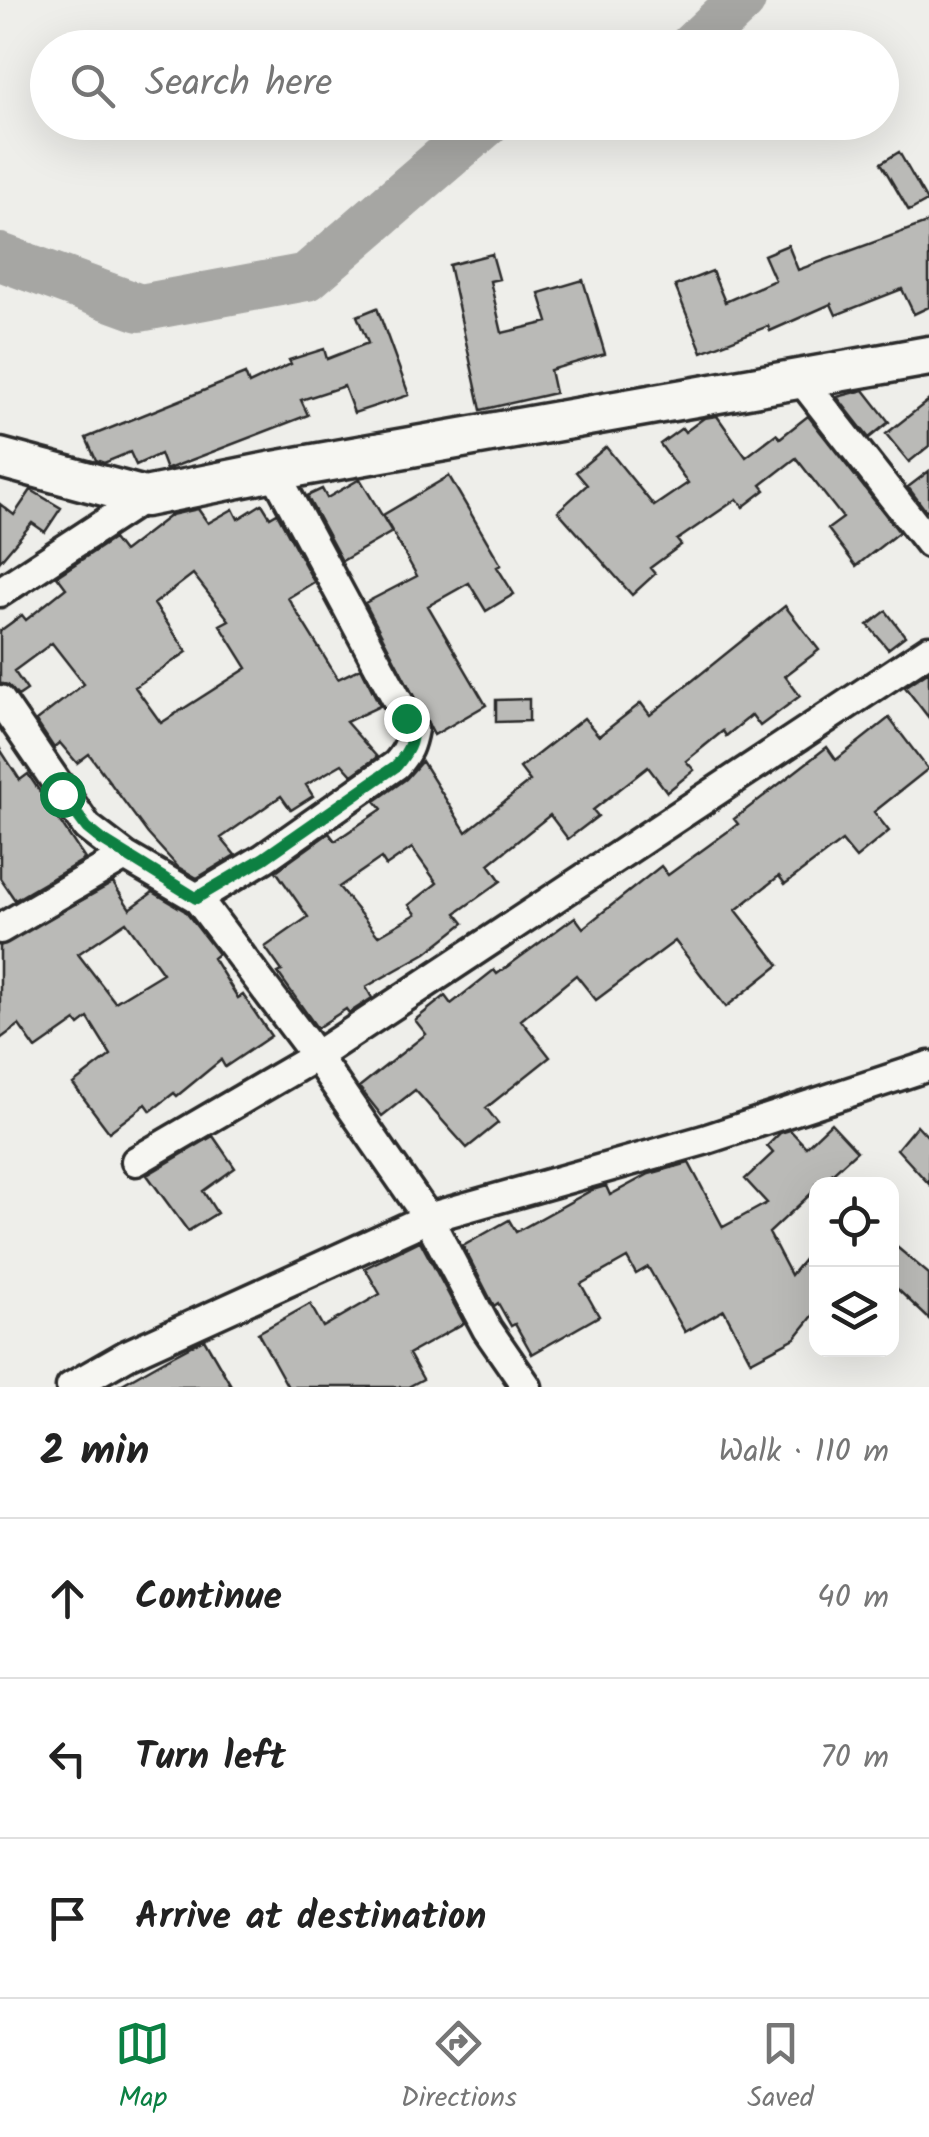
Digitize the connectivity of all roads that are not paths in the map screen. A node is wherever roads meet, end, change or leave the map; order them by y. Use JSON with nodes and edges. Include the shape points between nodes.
{"nodes":[{"id":1,"x":929,"y":356,"type":"edge"},
{"id":2,"x":800,"y":378,"type":"junction"},
{"id":3,"x":0,"y":458,"type":"edge"},
{"id":4,"x":274,"y":471,"type":"junction"},
{"id":5,"x":145,"y":497,"type":"junction"},
{"id":6,"x":929,"y":542,"type":"edge"},
{"id":7,"x":0,"y":592,"type":"edge"},
{"id":8,"x":929,"y":650,"type":"edge"},
{"id":9,"x":0,"y":700,"type":"edge"},
{"id":10,"x":125,"y":856,"type":"junction"},
{"id":11,"x":196,"y":898,"type":"junction"},
{"id":12,"x":0,"y":929,"type":"edge"},
{"id":13,"x":316,"y":1056,"type":"junction"},
{"id":14,"x":929,"y":1066,"type":"edge"},
{"id":15,"x":136,"y":1161,"type":"dead end"},
{"id":16,"x":428,"y":1218,"type":"junction"},
{"id":17,"x":71,"y":1387,"type":"edge"},
{"id":18,"x":528,"y":1387,"type":"edge"}],
"edges":[{"from":1,"to":2,"type":"street"},
{"from":2,"to":4,"type":"street"},
{"from":2,"to":6,"type":"street"},
{"from":3,"to":5,"type":"street"},
{"from":4,"to":5,"type":"street"},
{"from":4,"to":11,"type":"street","via":[[413,729],[411,742],[396,766]]},
{"from":5,"to":7,"type":"street"},
{"from":8,"to":13,"type":"street"},
{"from":9,"to":10,"type":"street","via":[[87,828]]},
{"from":10,"to":11,"type":"street"},
{"from":10,"to":12,"type":"street"},
{"from":11,"to":13,"type":"street"},
{"from":13,"to":15,"type":"street"},
{"from":13,"to":16,"type":"street"},
{"from":14,"to":16,"type":"street","via":[[704,1140]]},
{"from":16,"to":17,"type":"street"},
{"from":16,"to":18,"type":"street","via":[[487,1329]]}]}
